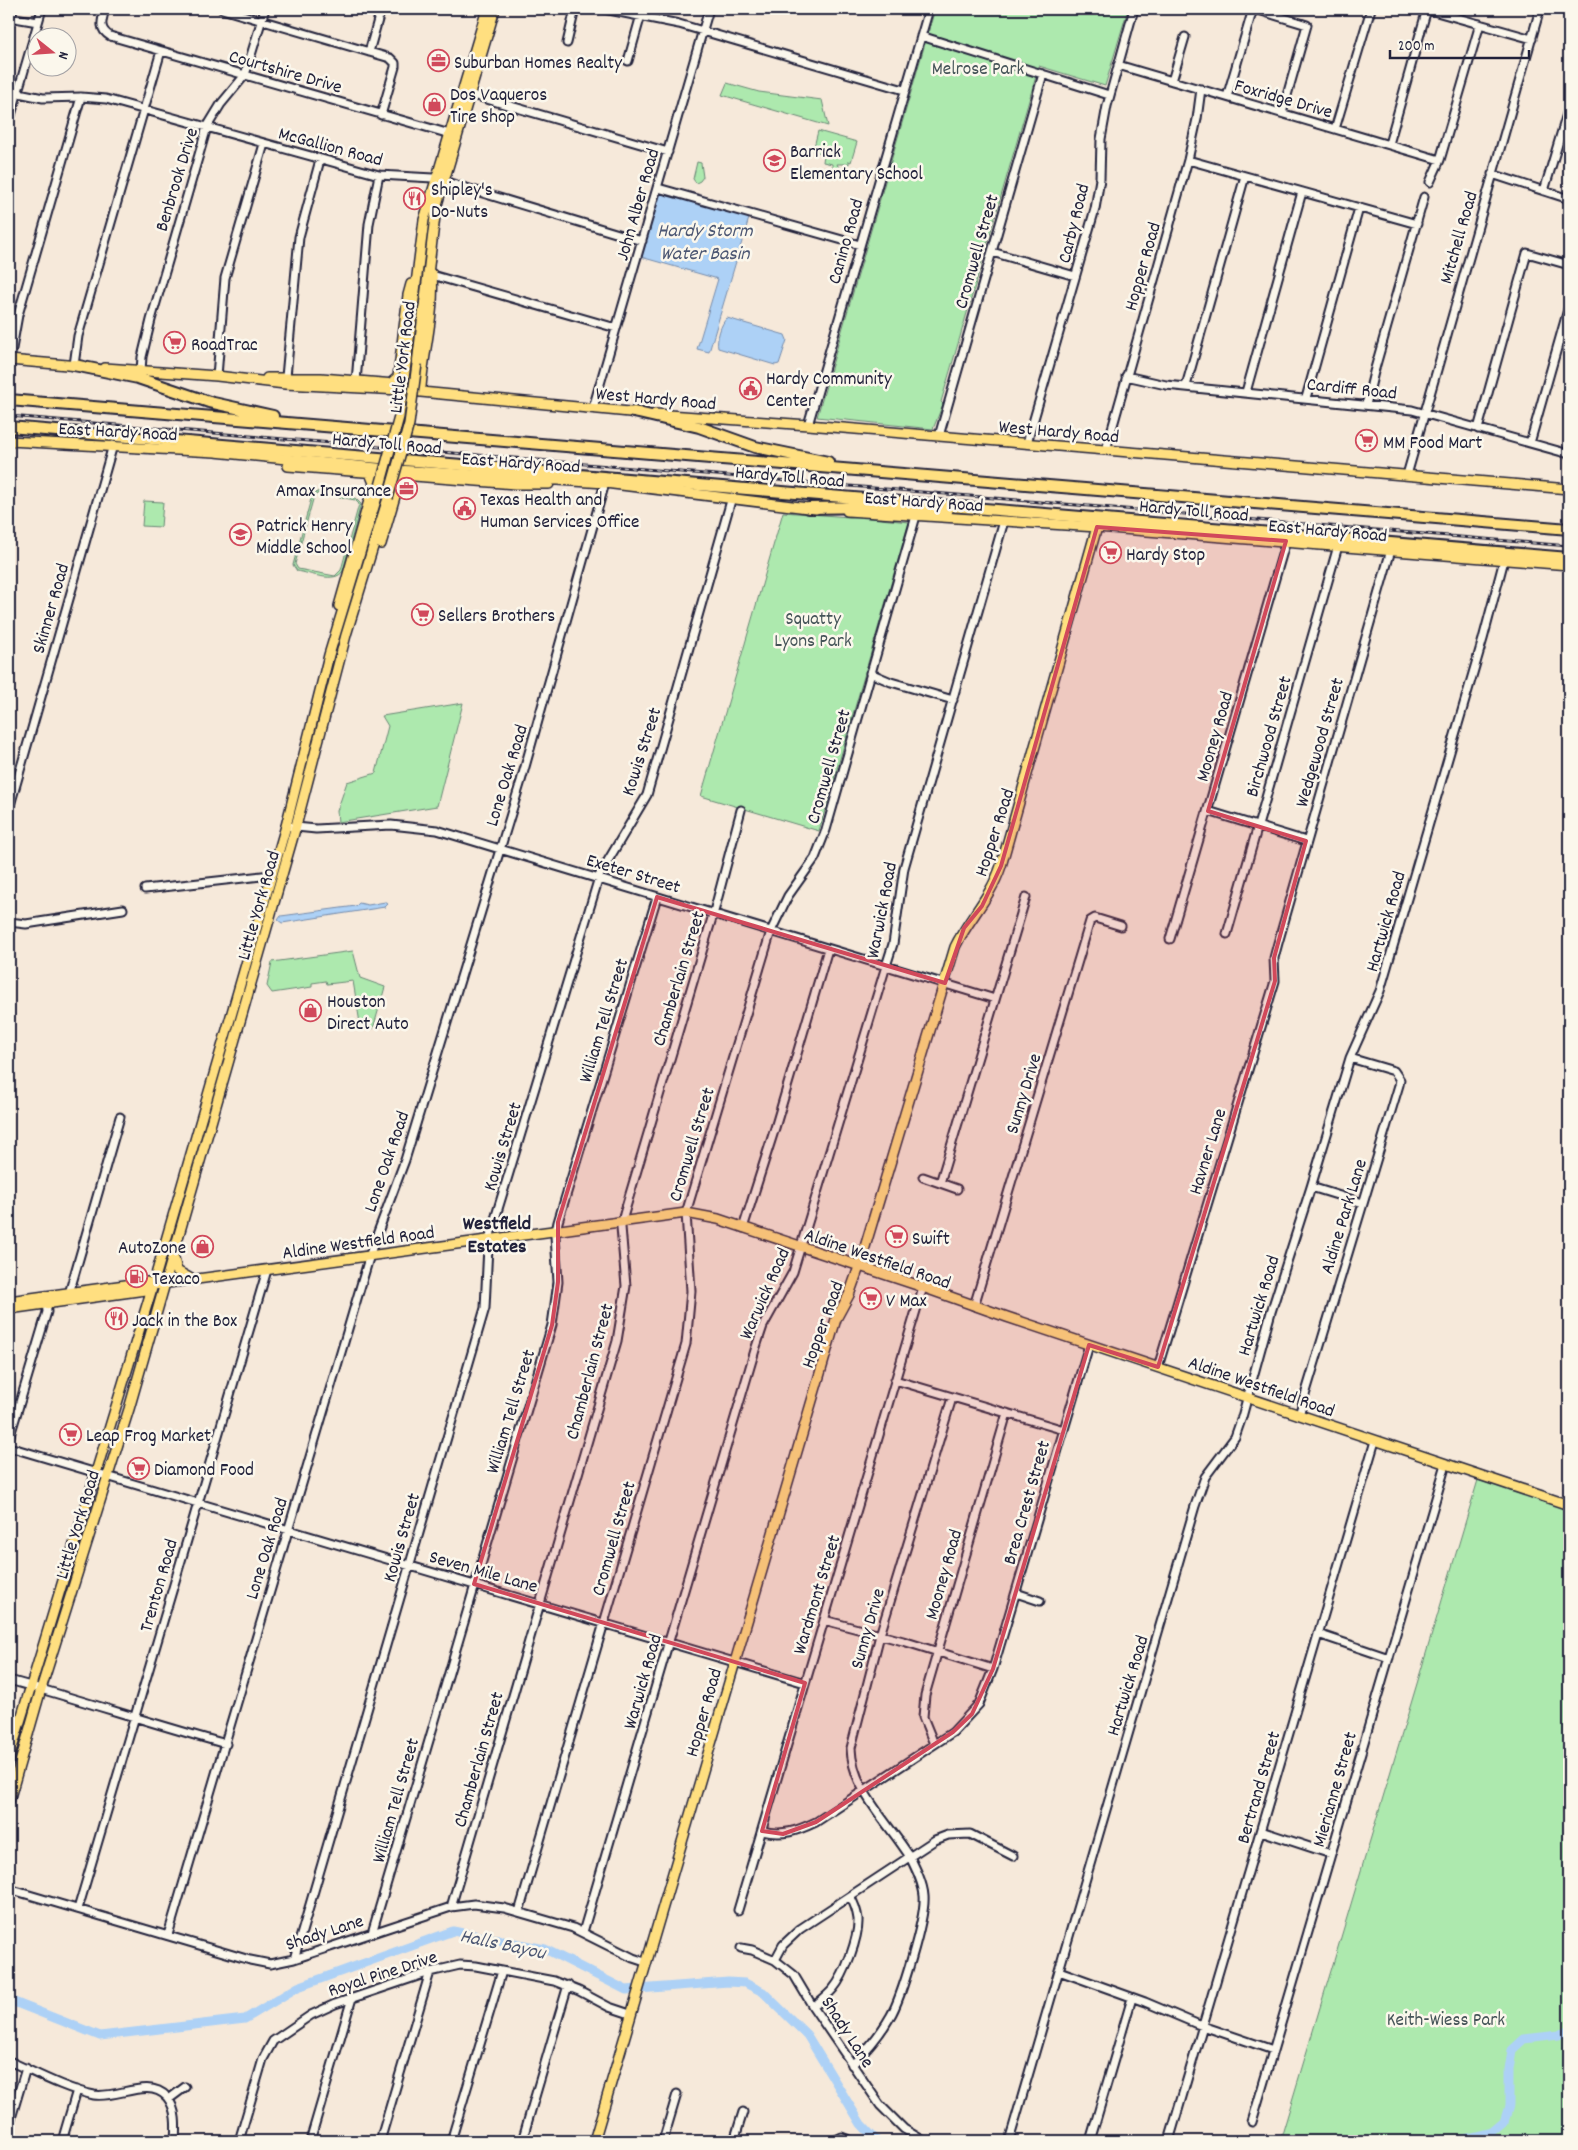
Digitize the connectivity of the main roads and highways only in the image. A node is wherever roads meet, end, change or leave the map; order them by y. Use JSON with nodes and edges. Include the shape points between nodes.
{"nodes":[{"id":1,"x":487,"y":9,"type":"edge"},
{"id":2,"x":495,"y":9,"type":"edge"},
{"id":3,"x":466,"y":93,"type":"junction"},
{"id":4,"x":440,"y":180,"type":"junction"},
{"id":5,"x":430,"y":259,"type":"junction"},
{"id":6,"x":418,"y":260,"type":"junction"},
{"id":7,"x":9,"y":360,"type":"edge"},
{"id":8,"x":74,"y":366,"type":"junction"},
{"id":9,"x":420,"y":366,"type":"junction"},
{"id":10,"x":399,"y":371,"type":"junction"},
{"id":11,"x":245,"y":379,"type":"junction"},
{"id":12,"x":391,"y":383,"type":"junction"},
{"id":13,"x":418,"y":389,"type":"junction"},
{"id":14,"x":403,"y":391,"type":"junction"},
{"id":15,"x":9,"y":400,"type":"edge"},
{"id":16,"x":538,"y":403,"type":"junction"},
{"id":17,"x":634,"y":412,"type":"junction"},
{"id":18,"x":9,"y":427,"type":"edge"},
{"id":19,"x":336,"y":427,"type":"junction"},
{"id":20,"x":9,"y":440,"type":"edge"},
{"id":21,"x":215,"y":452,"type":"junction"},
{"id":22,"x":384,"y":468,"type":"junction"},
{"id":23,"x":854,"y":469,"type":"junction"},
{"id":24,"x":370,"y":473,"type":"junction"},
{"id":25,"x":399,"y":473,"type":"junction"},
{"id":26,"x":604,"y":483,"type":"junction"},
{"id":27,"x":1569,"y":489,"type":"edge"},
{"id":28,"x":374,"y":493,"type":"junction"},
{"id":29,"x":392,"y":496,"type":"junction"},
{"id":30,"x":808,"y":508,"type":"junction"},
{"id":31,"x":1020,"y":512,"type":"junction"},
{"id":32,"x":1097,"y":526,"type":"junction"},
{"id":33,"x":1569,"y":529,"type":"edge"},
{"id":34,"x":1569,"y":558,"type":"edge"},
{"id":35,"x":1569,"y":565,"type":"edge"},
{"id":36,"x":333,"y":644,"type":"junction"},
{"id":37,"x":343,"y":647,"type":"junction"},
{"id":38,"x":303,"y":758,"type":"junction"},
{"id":39,"x":314,"y":760,"type":"junction"},
{"id":40,"x":221,"y":1050,"type":"junction"},
{"id":41,"x":233,"y":1052,"type":"junction"},
{"id":42,"x":174,"y":1253,"type":"junction"},
{"id":43,"x":859,"y":1267,"type":"junction"},
{"id":44,"x":195,"y":1281,"type":"junction"},
{"id":45,"x":165,"y":1284,"type":"junction"},
{"id":46,"x":153,"y":1285,"type":"junction"},
{"id":47,"x":127,"y":1292,"type":"junction"},
{"id":48,"x":68,"y":1297,"type":"junction"},
{"id":49,"x":46,"y":1300,"type":"junction"},
{"id":50,"x":9,"y":1301,"type":"edge"},
{"id":51,"x":9,"y":1309,"type":"edge"},
{"id":52,"x":144,"y":1312,"type":"junction"},
{"id":53,"x":1569,"y":1506,"type":"edge"},
{"id":54,"x":9,"y":1758,"type":"edge"},
{"id":55,"x":9,"y":1801,"type":"edge"},
{"id":56,"x":594,"y":2141,"type":"edge"}],
"edges":[{"from":1,"to":3,"type":"main road","name":"Little York Road"},
{"from":2,"to":3,"type":"main road","name":"Little York Road"},
{"from":3,"to":4,"type":"main road","name":"Little York Road"},
{"from":3,"to":4,"type":"main road","name":"Little York Road","via":[[450,134]]},
{"from":4,"to":5,"type":"main road","name":"Little York Road"},
{"from":4,"to":6,"type":"main road","name":"Little York Road","via":[[424,220]]},
{"from":5,"to":9,"type":"main road","name":"Little York Road"},
{"from":5,"to":9,"type":"main road","via":[[432,311]]},
{"from":6,"to":10,"type":"main road","via":[[408,295]]},
{"from":6,"to":14,"type":"main road","name":"Little York Road","bridge":true},
{"from":7,"to":8,"type":"main road","name":"West Hardy Road"},
{"from":8,"to":11,"type":"main road","name":"West Hardy Road"},
{"from":8,"to":19,"type":"highway","via":[[138,378],[221,405]]},
{"from":9,"to":10,"type":"main road","via":[[418,377],[411,379]]},
{"from":9,"to":13,"type":"main road","name":"Little York Road","bridge":true},
{"from":10,"to":12,"type":"main road","via":[[398,378]]},
{"from":11,"to":12,"type":"main road","via":[[286,377]]},
{"from":11,"to":14,"type":"main road","name":"West Hardy Road"},
{"from":12,"to":13,"type":"main road"},
{"from":13,"to":14,"type":"main road","name":"West Hardy Road","bridge":true},
{"from":13,"to":16,"type":"main road","name":"West Hardy Road"},
{"from":13,"to":16,"type":"main road","via":[[508,395]]},
{"from":13,"to":25,"type":"main road","name":"Little York Road","bridge":true},
{"from":14,"to":22,"type":"main road","name":"Little York Road","bridge":true},
{"from":15,"to":19,"type":"highway","name":"Hardy Toll Road"},
{"from":16,"to":17,"type":"main road","name":"West Hardy Road"},
{"from":17,"to":23,"type":"highway","via":[[699,427],[755,447]]},
{"from":17,"to":27,"type":"main road","name":"West Hardy Road"},
{"from":18,"to":31,"type":"highway","name":"Hardy Toll Road"},
{"from":19,"to":23,"type":"highway","name":"Hardy Toll Road"},
{"from":20,"to":21,"type":"main road","name":"East Hardy Road"},
{"from":21,"to":22,"type":"main road","name":"East Hardy Road"},
{"from":21,"to":24,"type":"main road","via":[[265,464]]},
{"from":22,"to":25,"type":"main road","name":"East Hardy Road","bridge":true},
{"from":22,"to":28,"type":"main road","name":"Little York Road","bridge":true},
{"from":23,"to":33,"type":"highway","name":"Hardy Toll Road"},
{"from":24,"to":25,"type":"main road"},
{"from":24,"to":28,"type":"main road"},
{"from":25,"to":26,"type":"main road","name":"East Hardy Road","via":[[452,473]]},
{"from":25,"to":26,"type":"main road","via":[[537,485]]},
{"from":25,"to":29,"type":"main road","name":"Little York Road","bridge":true},
{"from":26,"to":30,"type":"main road","name":"East Hardy Road"},
{"from":28,"to":29,"type":"main road","via":[[378,484],[386,484],[395,488]]},
{"from":28,"to":36,"type":"main road","name":"Little York Road"},
{"from":29,"to":37,"type":"main road","name":"Little York Road"},
{"from":30,"to":31,"type":"highway","via":[[869,507],[988,514]]},
{"from":30,"to":32,"type":"main road","name":"East Hardy Road"},
{"from":31,"to":34,"type":"highway","name":"Hardy Toll Road"},
{"from":32,"to":35,"type":"main road","name":"East Hardy Road"},
{"from":32,"to":43,"type":"main road","name":"Hopper Road","via":[[996,882],[955,946]]},
{"from":36,"to":37,"type":"main road"},
{"from":36,"to":38,"type":"main road","name":"Little York Road"},
{"from":37,"to":39,"type":"main road","name":"Little York Road"},
{"from":38,"to":39,"type":"main road"},
{"from":38,"to":40,"type":"main road","name":"Little York Road"},
{"from":39,"to":41,"type":"main road","name":"Little York Road"},
{"from":40,"to":41,"type":"main road"},
{"from":40,"to":46,"type":"main road","name":"Little York Road"},
{"from":41,"to":42,"type":"main road","name":"Little York Road"},
{"from":42,"to":44,"type":"main road","via":[[177,1270]]},
{"from":42,"to":45,"type":"main road","name":"Little York Road"},
{"from":43,"to":44,"type":"main road","name":"Aldine Westfield Road","via":[[712,1218],[686,1213]]},
{"from":43,"to":53,"type":"main road","name":"Aldine Westfield Road"},
{"from":43,"to":56,"type":"main road","name":"Hopper Road","via":[[836,1320]]},
{"from":44,"to":45,"type":"main road","name":"Aldine Westfield Road"},
{"from":45,"to":46,"type":"main road","name":"Aldine Westfield Road"},
{"from":45,"to":55,"type":"main road","name":"Little York Road"},
{"from":46,"to":47,"type":"main road","name":"Aldine Westfield Road","via":[[145,1290]]},
{"from":46,"to":48,"type":"main road","name":"Aldine Westfield Road","via":[[147,1282]]},
{"from":46,"to":52,"type":"main road","name":"Little York Road"},
{"from":47,"to":48,"type":"main road","name":"Aldine Westfield Road"},
{"from":47,"to":52,"type":"main road","via":[[141,1298]]},
{"from":48,"to":49,"type":"main road","name":"Aldine Westfield Road"},
{"from":49,"to":50,"type":"main road","name":"Aldine Westfield Road"},
{"from":49,"to":51,"type":"main road","name":"Aldine Westfield Road"},
{"from":52,"to":54,"type":"main road","name":"Little York Road"}]}
